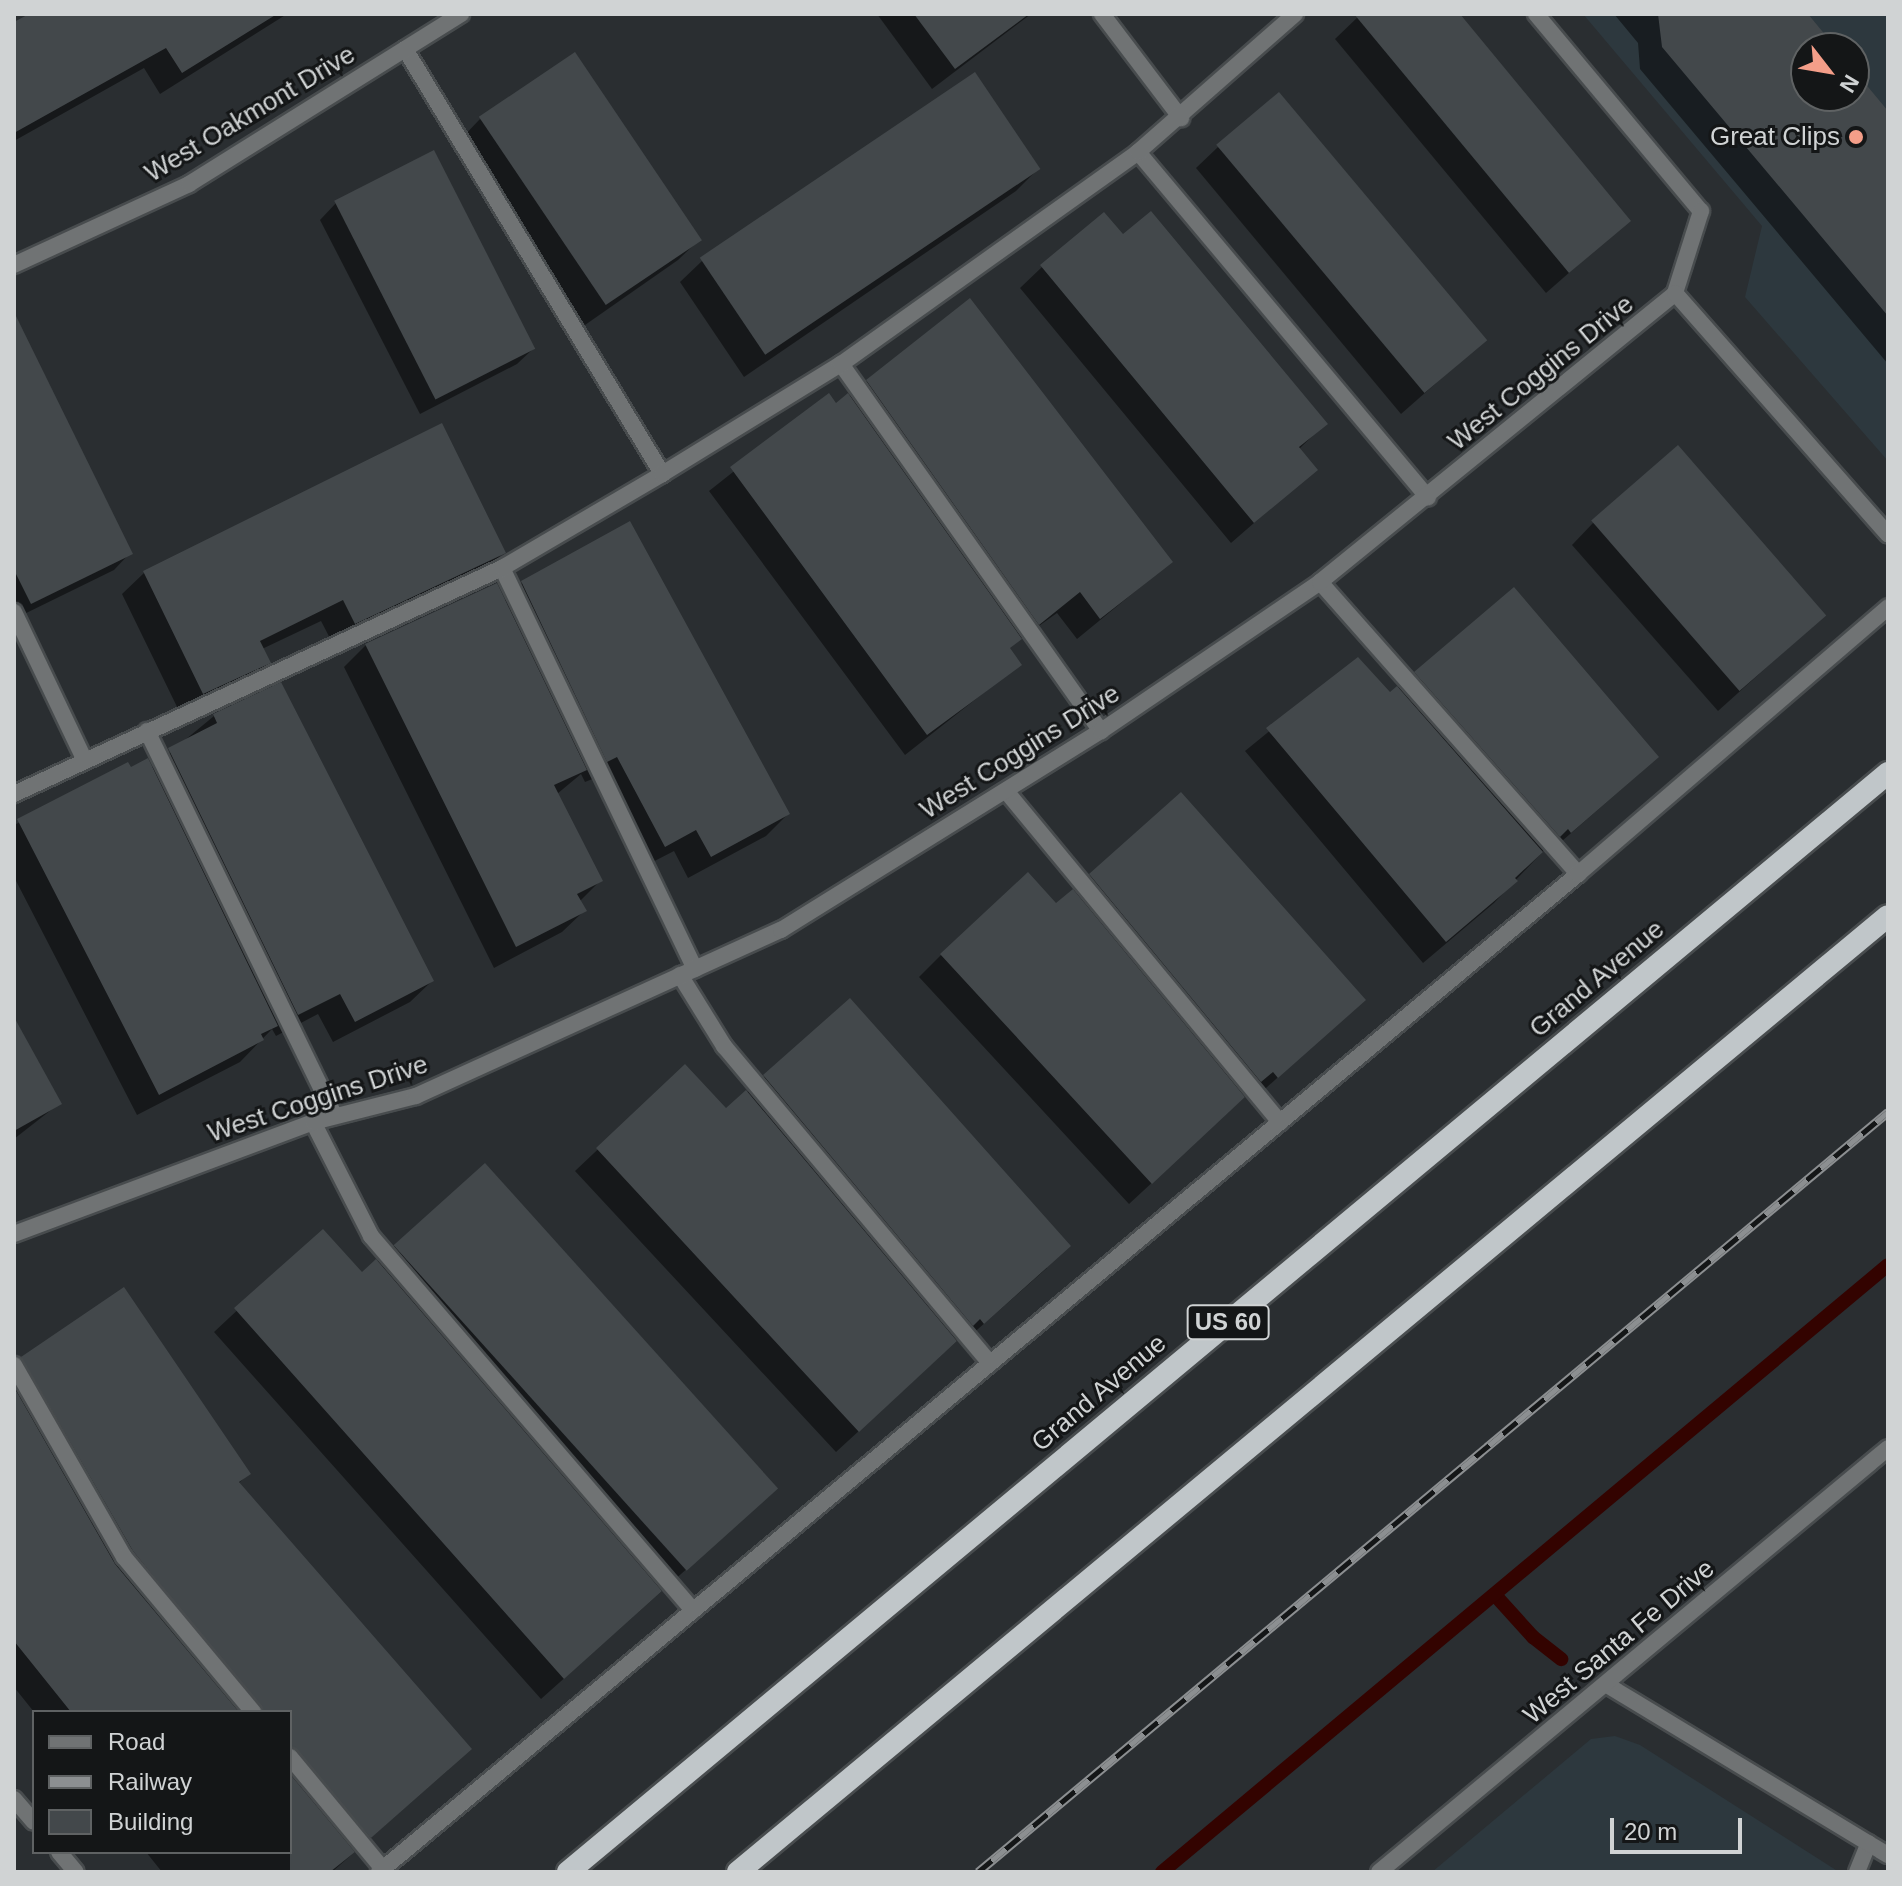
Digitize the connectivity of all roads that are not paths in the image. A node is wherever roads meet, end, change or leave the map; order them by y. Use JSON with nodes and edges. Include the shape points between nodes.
{"nodes":[{"id":1,"x":461,"y":14,"type":"edge"},
{"id":2,"x":1102,"y":14,"type":"edge"},
{"id":3,"x":1295,"y":14,"type":"edge"},
{"id":4,"x":1536,"y":14,"type":"edge"},
{"id":5,"x":405,"y":49,"type":"junction"},
{"id":6,"x":1181,"y":118,"type":"junction"},
{"id":7,"x":1138,"y":152,"type":"junction"},
{"id":8,"x":14,"y":265,"type":"edge"},
{"id":9,"x":1675,"y":293,"type":"junction"},
{"id":10,"x":841,"y":364,"type":"junction"},
{"id":11,"x":662,"y":474,"type":"junction"},
{"id":12,"x":1428,"y":497,"type":"junction"},
{"id":13,"x":1888,"y":535,"type":"edge"},
{"id":14,"x":502,"y":568,"type":"junction"},
{"id":15,"x":1320,"y":582,"type":"junction"},
{"id":16,"x":1888,"y":607,"type":"edge"},
{"id":17,"x":14,"y":612,"type":"edge"},
{"id":18,"x":147,"y":731,"type":"junction"},
{"id":19,"x":1101,"y":731,"type":"junction"},
{"id":20,"x":85,"y":761,"type":"junction"},
{"id":21,"x":1888,"y":773,"type":"edge"},
{"id":22,"x":1006,"y":791,"type":"junction"},
{"id":23,"x":14,"y":794,"type":"edge"},
{"id":24,"x":1578,"y":874,"type":"junction"},
{"id":25,"x":1888,"y":916,"type":"edge"},
{"id":26,"x":687,"y":972,"type":"junction"},
{"id":27,"x":334,"y":1115,"type":"junction"},
{"id":28,"x":313,"y":1122,"type":"junction"},
{"id":29,"x":1280,"y":1122,"type":"junction"},
{"id":30,"x":14,"y":1234,"type":"edge"},
{"id":31,"x":990,"y":1363,"type":"junction"},
{"id":32,"x":14,"y":1365,"type":"edge"},
{"id":33,"x":1888,"y":1448,"type":"edge"},
{"id":34,"x":693,"y":1611,"type":"junction"},
{"id":35,"x":1607,"y":1685,"type":"junction"},
{"id":36,"x":251,"y":1710,"type":"edge"},
{"id":37,"x":292,"y":1759,"type":"edge"},
{"id":38,"x":14,"y":1799,"type":"edge"},
{"id":39,"x":32,"y":1820,"type":"edge"},
{"id":40,"x":1869,"y":1843,"type":"junction"},
{"id":41,"x":61,"y":1854,"type":"edge"},
{"id":42,"x":1888,"y":1855,"type":"edge"},
{"id":43,"x":381,"y":1870,"type":"edge"},
{"id":44,"x":76,"y":1872,"type":"edge"},
{"id":45,"x":568,"y":1872,"type":"edge"},
{"id":46,"x":738,"y":1872,"type":"edge"},
{"id":47,"x":1379,"y":1872,"type":"edge"},
{"id":48,"x":1857,"y":1872,"type":"edge"}],
"edges":[{"from":1,"to":5,"type":"street","name":"West Oakmont Drive"},
{"from":2,"to":6,"type":"street"},
{"from":3,"to":6,"type":"street"},
{"from":4,"to":9,"type":"street","via":[[1701,211]]},
{"from":5,"to":8,"type":"street","name":"West Oakmont Drive","via":[[189,184]]},
{"from":5,"to":11,"type":"street"},
{"from":6,"to":7,"type":"street"},
{"from":7,"to":10,"type":"street"},
{"from":7,"to":12,"type":"street"},
{"from":9,"to":12,"type":"street","name":"West Coggins Drive"},
{"from":9,"to":13,"type":"street"},
{"from":10,"to":11,"type":"street"},
{"from":10,"to":19,"type":"street"},
{"from":11,"to":14,"type":"street"},
{"from":12,"to":15,"type":"street","name":"West Coggins Drive"},
{"from":14,"to":18,"type":"street"},
{"from":14,"to":26,"type":"street"},
{"from":15,"to":19,"type":"street","name":"West Coggins Drive"},
{"from":15,"to":24,"type":"street"},
{"from":16,"to":24,"type":"street"},
{"from":17,"to":20,"type":"street"},
{"from":18,"to":20,"type":"street"},
{"from":18,"to":27,"type":"street"},
{"from":19,"to":22,"type":"street","name":"West Coggins Drive"},
{"from":20,"to":23,"type":"street"},
{"from":21,"to":45,"type":"highway","name":"Grand Avenue","number":"US 60"},
{"from":22,"to":26,"type":"street","name":"West Coggins Drive","via":[[781,930]]},
{"from":22,"to":29,"type":"street"},
{"from":24,"to":29,"type":"street"},
{"from":25,"to":46,"type":"highway"},
{"from":26,"to":27,"type":"street","name":"West Coggins Drive","via":[[416,1096]]},
{"from":26,"to":31,"type":"street","via":[[724,1046]]},
{"from":27,"to":28,"type":"street","name":"West Coggins Drive"},
{"from":28,"to":30,"type":"street","name":"West Coggins Drive"},
{"from":28,"to":34,"type":"street","via":[[371,1236]]},
{"from":29,"to":31,"type":"street"},
{"from":31,"to":34,"type":"street"},
{"from":32,"to":36,"type":"street","via":[[124,1557]]},
{"from":33,"to":35,"type":"street","name":"West Santa Fe Drive"},
{"from":34,"to":43,"type":"street"},
{"from":35,"to":40,"type":"street"},
{"from":35,"to":47,"type":"street","name":"West Santa Fe Drive"},
{"from":37,"to":43,"type":"street"},
{"from":38,"to":39,"type":"street"},
{"from":40,"to":42,"type":"street"},
{"from":40,"to":48,"type":"street"},
{"from":41,"to":44,"type":"street"}]}
